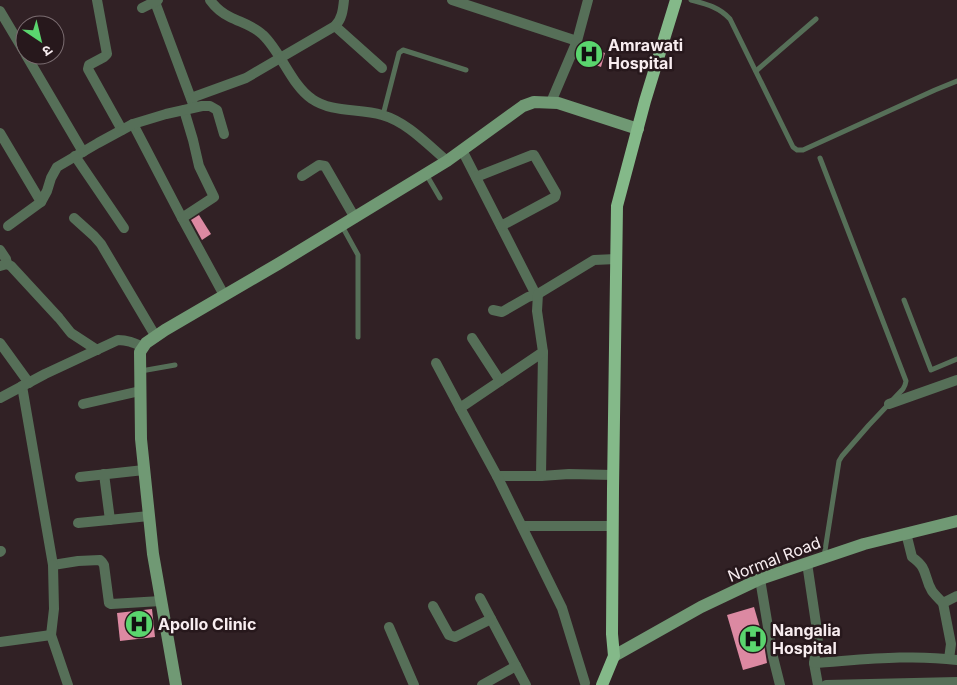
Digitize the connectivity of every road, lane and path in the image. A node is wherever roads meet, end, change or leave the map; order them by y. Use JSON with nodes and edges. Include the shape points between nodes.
{"nodes":[{"id":1,"x":97,"y":0,"type":"edge"},
{"id":2,"x":210,"y":0,"type":"edge"},
{"id":3,"x":344,"y":0,"type":"edge"},
{"id":4,"x":452,"y":0,"type":"edge"},
{"id":5,"x":588,"y":0,"type":"edge"},
{"id":6,"x":676,"y":0,"type":"edge"},
{"id":7,"x":691,"y":0,"type":"edge"},
{"id":8,"x":156,"y":1,"type":"edge"},
{"id":9,"x":142,"y":8,"type":"dead end"},
{"id":10,"x":0,"y":10,"type":"edge"},
{"id":11,"x":816,"y":19,"type":"dead end"},
{"id":12,"x":335,"y":26,"type":"junction"},
{"id":13,"x":15,"y":35,"type":"edge"},
{"id":14,"x":577,"y":41,"type":"junction"},
{"id":15,"x":281,"y":58,"type":"junction"},
{"id":16,"x":32,"y":65,"type":"edge"},
{"id":17,"x":382,"y":68,"type":"dead end"},
{"id":18,"x":466,"y":70,"type":"dead end"},
{"id":19,"x":756,"y":71,"type":"junction"},
{"id":20,"x":957,"y":81,"type":"edge"},
{"id":21,"x":551,"y":102,"type":"junction"},
{"id":22,"x":190,"y":105,"type":"junction"},
{"id":23,"x":383,"y":115,"type":"junction"},
{"id":24,"x":133,"y":124,"type":"junction"},
{"id":25,"x":638,"y":129,"type":"junction"},
{"id":26,"x":122,"y":130,"type":"junction"},
{"id":27,"x":0,"y":133,"type":"edge"},
{"id":28,"x":224,"y":134,"type":"dead end"},
{"id":29,"x":462,"y":150,"type":"junction"},
{"id":30,"x":79,"y":154,"type":"junction"},
{"id":31,"x":820,"y":158,"type":"dead end"},
{"id":32,"x":446,"y":161,"type":"junction"},
{"id":33,"x":426,"y":174,"type":"junction"},
{"id":34,"x":302,"y":176,"type":"dead end"},
{"id":35,"x":476,"y":177,"type":"junction"},
{"id":36,"x":440,"y":198,"type":"dead end"},
{"id":37,"x":41,"y":202,"type":"junction"},
{"id":38,"x":74,"y":218,"type":"dead end"},
{"id":39,"x":182,"y":218,"type":"junction"},
{"id":40,"x":355,"y":218,"type":"junction"},
{"id":41,"x":8,"y":226,"type":"dead end"},
{"id":42,"x":342,"y":226,"type":"junction"},
{"id":43,"x":501,"y":226,"type":"junction"},
{"id":44,"x":124,"y":228,"type":"dead end"},
{"id":45,"x":0,"y":250,"type":"edge"},
{"id":46,"x":616,"y":259,"type":"junction"},
{"id":47,"x":4,"y":265,"type":"edge"},
{"id":48,"x":538,"y":294,"type":"junction"},
{"id":49,"x":224,"y":295,"type":"junction"},
{"id":50,"x":904,"y":300,"type":"dead end"},
{"id":51,"x":493,"y":310,"type":"dead end"},
{"id":52,"x":156,"y":337,"type":"junction"},
{"id":53,"x":358,"y":337,"type":"dead end"},
{"id":54,"x":472,"y":338,"type":"dead end"},
{"id":55,"x":0,"y":343,"type":"edge"},
{"id":56,"x":143,"y":347,"type":"junction"},
{"id":57,"x":97,"y":350,"type":"junction"},
{"id":58,"x":542,"y":352,"type":"junction"},
{"id":59,"x":957,"y":359,"type":"edge"},
{"id":60,"x":436,"y":363,"type":"dead end"},
{"id":61,"x":175,"y":365,"type":"dead end"},
{"id":62,"x":140,"y":371,"type":"junction"},
{"id":63,"x":957,"y":380,"type":"edge"},
{"id":64,"x":500,"y":381,"type":"junction"},
{"id":65,"x":25,"y":384,"type":"junction"},
{"id":66,"x":140,"y":390,"type":"junction"},
{"id":67,"x":0,"y":398,"type":"edge"},
{"id":68,"x":83,"y":404,"type":"dead end"},
{"id":69,"x":889,"y":404,"type":"junction"},
{"id":70,"x":460,"y":408,"type":"junction"},
{"id":71,"x":144,"y":470,"type":"junction"},
{"id":72,"x":104,"y":474,"type":"junction"},
{"id":73,"x":613,"y":475,"type":"junction"},
{"id":74,"x":497,"y":476,"type":"junction"},
{"id":75,"x":541,"y":476,"type":"junction"},
{"id":76,"x":80,"y":477,"type":"dead end"},
{"id":77,"x":149,"y":516,"type":"junction"},
{"id":78,"x":110,"y":520,"type":"junction"},
{"id":79,"x":957,"y":521,"type":"edge"},
{"id":80,"x":78,"y":523,"type":"dead end"},
{"id":81,"x":522,"y":526,"type":"junction"},
{"id":82,"x":612,"y":526,"type":"junction"},
{"id":83,"x":906,"y":534,"type":"junction"},
{"id":84,"x":824,"y":557,"type":"junction"},
{"id":85,"x":807,"y":563,"type":"junction"},
{"id":86,"x":53,"y":565,"type":"junction"},
{"id":87,"x":760,"y":579,"type":"junction"},
{"id":88,"x":957,"y":596,"type":"edge"},
{"id":89,"x":480,"y":598,"type":"dead end"},
{"id":90,"x":161,"y":601,"type":"junction"},
{"id":91,"x":942,"y":603,"type":"junction"},
{"id":92,"x":433,"y":606,"type":"dead end"},
{"id":93,"x":491,"y":619,"type":"junction"},
{"id":94,"x":389,"y":627,"type":"dead end"},
{"id":95,"x":51,"y":636,"type":"junction"},
{"id":96,"x":0,"y":642,"type":"edge"},
{"id":97,"x":614,"y":656,"type":"junction"},
{"id":98,"x":953,"y":660,"type":"edge"},
{"id":99,"x":814,"y":664,"type":"junction"},
{"id":100,"x":516,"y":666,"type":"junction"},
{"id":101,"x":957,"y":682,"type":"edge"},
{"id":102,"x":585,"y":683,"type":"dead end"},
{"id":103,"x":68,"y":685,"type":"edge"},
{"id":104,"x":176,"y":685,"type":"edge"},
{"id":105,"x":414,"y":685,"type":"edge"},
{"id":106,"x":482,"y":685,"type":"edge"},
{"id":107,"x":526,"y":685,"type":"edge"},
{"id":108,"x":602,"y":685,"type":"edge"},
{"id":109,"x":780,"y":685,"type":"edge"},
{"id":110,"x":818,"y":685,"type":"edge"},
{"id":111,"x":826,"y":685,"type":"edge"}],
"edges":[{"from":1,"to":26,"type":"street","via":[[107,54],[89,65],[88,69]]},
{"from":2,"to":15,"type":"street","via":[[224,14],[257,30]]},
{"from":3,"to":12,"type":"street","via":[[342,14]]},
{"from":4,"to":14,"type":"street"},
{"from":5,"to":14,"type":"street"},
{"from":6,"to":25,"type":"main road"},
{"from":7,"to":19,"type":"lane","via":[[718,9],[730,19]]},
{"from":8,"to":9,"type":"street"},
{"from":8,"to":22,"type":"street"},
{"from":10,"to":13,"type":"street"},
{"from":11,"to":19,"type":"lane"},
{"from":12,"to":15,"type":"street"},
{"from":12,"to":17,"type":"street"},
{"from":14,"to":21,"type":"street"},
{"from":15,"to":22,"type":"street"},
{"from":15,"to":23,"type":"street","via":[[302,90],[312,99],[326,106]]},
{"from":16,"to":30,"type":"street"},
{"from":18,"to":23,"type":"lane","via":[[403,50],[399,52]]},
{"from":19,"to":20,"type":"lane","via":[[797,150]]},
{"from":21,"to":25,"type":"main road"},
{"from":21,"to":29,"type":"main road","via":[[523,106]]},
{"from":22,"to":24,"type":"street"},
{"from":22,"to":28,"type":"street","via":[[210,106],[217,110]]},
{"from":22,"to":39,"type":"street","via":[[199,166],[214,197]]},
{"from":23,"to":32,"type":"street","via":[[406,127]]},
{"from":24,"to":26,"type":"street"},
{"from":24,"to":39,"type":"street"},
{"from":25,"to":46,"type":"main road","via":[[617,206]]},
{"from":26,"to":30,"type":"street"},
{"from":27,"to":37,"type":"street"},
{"from":29,"to":32,"type":"main road"},
{"from":29,"to":35,"type":"street"},
{"from":30,"to":37,"type":"street","via":[[57,167]]},
{"from":30,"to":44,"type":"street"},
{"from":31,"to":69,"type":"lane","via":[[906,381]]},
{"from":32,"to":33,"type":"main road"},
{"from":33,"to":36,"type":"lane"},
{"from":33,"to":40,"type":"main road"},
{"from":34,"to":40,"type":"street","via":[[319,165],[325,166]]},
{"from":35,"to":43,"type":"street"},
{"from":35,"to":43,"type":"street","via":[[534,155],[556,193],[555,197]]},
{"from":37,"to":41,"type":"street"},
{"from":38,"to":52,"type":"street","via":[[101,244]]},
{"from":39,"to":49,"type":"street"},
{"from":40,"to":42,"type":"main road"},
{"from":42,"to":49,"type":"main road"},
{"from":42,"to":53,"type":"lane","via":[[358,255]]},
{"from":43,"to":48,"type":"street"},
{"from":45,"to":47,"type":"street","via":[[6,259]]},
{"from":46,"to":48,"type":"street","via":[[594,260]]},
{"from":46,"to":73,"type":"main road"},
{"from":47,"to":57,"type":"street","via":[[11,266],[71,333]]},
{"from":48,"to":51,"type":"street","via":[[502,312]]},
{"from":48,"to":58,"type":"street"},
{"from":49,"to":52,"type":"main road"},
{"from":50,"to":59,"type":"lane","via":[[931,370]]},
{"from":52,"to":56,"type":"main road"},
{"from":54,"to":64,"type":"street"},
{"from":55,"to":65,"type":"street"},
{"from":56,"to":57,"type":"street","via":[[118,340]]},
{"from":56,"to":62,"type":"main road"},
{"from":57,"to":65,"type":"street"},
{"from":58,"to":64,"type":"street"},
{"from":58,"to":75,"type":"street"},
{"from":60,"to":70,"type":"street"},
{"from":61,"to":62,"type":"lane"},
{"from":62,"to":66,"type":"main road"},
{"from":63,"to":69,"type":"street"},
{"from":64,"to":70,"type":"street"},
{"from":65,"to":67,"type":"street"},
{"from":65,"to":86,"type":"street"},
{"from":66,"to":68,"type":"street"},
{"from":66,"to":71,"type":"main road"},
{"from":69,"to":84,"type":"lane","via":[[839,461]]},
{"from":70,"to":74,"type":"street"},
{"from":71,"to":72,"type":"street"},
{"from":71,"to":77,"type":"main road"},
{"from":72,"to":76,"type":"street"},
{"from":72,"to":78,"type":"street"},
{"from":73,"to":75,"type":"street"},
{"from":73,"to":82,"type":"main road"},
{"from":74,"to":75,"type":"street"},
{"from":74,"to":81,"type":"street"},
{"from":77,"to":78,"type":"street"},
{"from":77,"to":90,"type":"main road"},
{"from":78,"to":80,"type":"street"},
{"from":79,"to":83,"type":"main road","name":"Normal Road"},
{"from":81,"to":82,"type":"street"},
{"from":81,"to":102,"type":"street","via":[[562,608]]},
{"from":82,"to":97,"type":"main road"},
{"from":83,"to":84,"type":"main road","name":"Normal Road"},
{"from":83,"to":91,"type":"street","via":[[912,557],[925,571],[932,591]]},
{"from":84,"to":85,"type":"main road","name":"Normal Road"},
{"from":85,"to":87,"type":"main road","name":"Normal Road"},
{"from":85,"to":99,"type":"street","via":[[818,637]]},
{"from":86,"to":90,"type":"street","via":[[100,560],[104,564],[111,604]]},
{"from":86,"to":95,"type":"street"},
{"from":87,"to":97,"type":"main road","name":"Normal Road","via":[[701,607]]},
{"from":87,"to":109,"type":"street"},
{"from":88,"to":91,"type":"street"},
{"from":89,"to":93,"type":"street"},
{"from":90,"to":104,"type":"main road"},
{"from":91,"to":98,"type":"street"},
{"from":92,"to":93,"type":"street","via":[[452,637]]},
{"from":93,"to":100,"type":"street"},
{"from":94,"to":105,"type":"street"},
{"from":95,"to":96,"type":"street"},
{"from":95,"to":103,"type":"street"},
{"from":97,"to":108,"type":"main road"},
{"from":98,"to":99,"type":"street","via":[[927,657]]},
{"from":99,"to":110,"type":"street"},
{"from":100,"to":106,"type":"street"},
{"from":100,"to":107,"type":"street"},
{"from":101,"to":111,"type":"street"}]}
